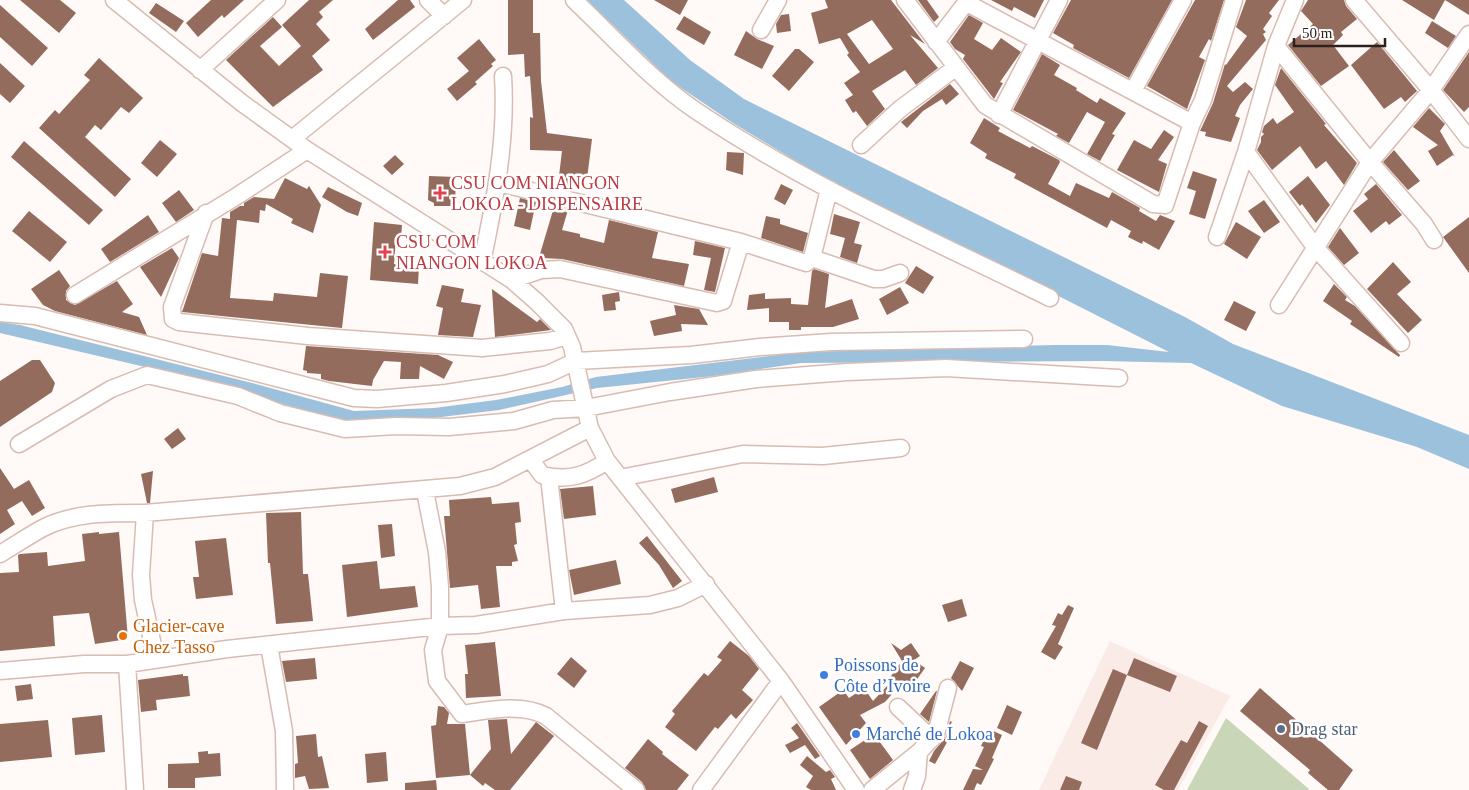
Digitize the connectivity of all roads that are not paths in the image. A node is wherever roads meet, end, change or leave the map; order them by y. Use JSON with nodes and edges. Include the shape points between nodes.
{"nodes":[{"id":1,"x":278,"y":0,"type":"edge"},
{"id":2,"x":428,"y":0,"type":"edge"},
{"id":3,"x":463,"y":0,"type":"edge"},
{"id":4,"x":574,"y":0,"type":"edge"},
{"id":5,"x":778,"y":0,"type":"edge"},
{"id":6,"x":905,"y":0,"type":"edge"},
{"id":7,"x":1060,"y":0,"type":"edge"},
{"id":8,"x":1184,"y":0,"type":"edge"},
{"id":9,"x":1234,"y":0,"type":"edge"},
{"id":10,"x":1295,"y":0,"type":"edge"},
{"id":11,"x":1354,"y":0,"type":"edge"},
{"id":12,"x":968,"y":1,"type":"edge"},
{"id":13,"x":123,"y":3,"type":"edge"},
{"id":14,"x":444,"y":16,"type":"junction"},
{"id":15,"x":761,"y":30,"type":"dead end"},
{"id":16,"x":1469,"y":34,"type":"edge"},
{"id":17,"x":1037,"y":41,"type":"junction"},
{"id":18,"x":936,"y":42,"type":"junction"},
{"id":19,"x":1276,"y":46,"type":"junction"},
{"id":20,"x":955,"y":68,"type":"junction"},
{"id":21,"x":200,"y":70,"type":"junction"},
{"id":22,"x":503,"y":76,"type":"dead end"},
{"id":23,"x":1431,"y":90,"type":"junction"},
{"id":24,"x":1133,"y":91,"type":"junction"},
{"id":25,"x":999,"y":115,"type":"junction"},
{"id":26,"x":1192,"y":123,"type":"junction"},
{"id":27,"x":1469,"y":138,"type":"edge"},
{"id":28,"x":292,"y":139,"type":"junction"},
{"id":29,"x":861,"y":145,"type":"dead end"},
{"id":30,"x":307,"y":150,"type":"junction"},
{"id":31,"x":1246,"y":152,"type":"junction"},
{"id":32,"x":1370,"y":162,"type":"junction"},
{"id":33,"x":499,"y":184,"type":"junction"},
{"id":34,"x":829,"y":188,"type":"junction"},
{"id":35,"x":206,"y":213,"type":"junction"},
{"id":36,"x":1217,"y":237,"type":"dead end"},
{"id":37,"x":1434,"y":240,"type":"dead end"},
{"id":38,"x":741,"y":242,"type":"junction"},
{"id":39,"x":1315,"y":247,"type":"junction"},
{"id":40,"x":812,"y":258,"type":"junction"},
{"id":41,"x":482,"y":262,"type":"junction"},
{"id":42,"x":900,"y":273,"type":"dead end"},
{"id":43,"x":512,"y":280,"type":"junction"},
{"id":44,"x":75,"y":295,"type":"dead end"},
{"id":45,"x":1050,"y":298,"type":"dead end"},
{"id":46,"x":1279,"y":305,"type":"dead end"},
{"id":47,"x":0,"y":313,"type":"edge"},
{"id":48,"x":567,"y":336,"type":"junction"},
{"id":49,"x":1024,"y":339,"type":"dead end"},
{"id":50,"x":1401,"y":343,"type":"dead end"},
{"id":51,"x":577,"y":368,"type":"junction"},
{"id":52,"x":1118,"y":378,"type":"dead end"},
{"id":53,"x":585,"y":403,"type":"junction"},
{"id":54,"x":590,"y":428,"type":"junction"},
{"id":55,"x":19,"y":444,"type":"dead end"},
{"id":56,"x":901,"y":448,"type":"dead end"},
{"id":57,"x":531,"y":460,"type":"junction"},
{"id":58,"x":607,"y":461,"type":"junction"},
{"id":59,"x":549,"y":477,"type":"junction"},
{"id":60,"x":620,"y":478,"type":"junction"},
{"id":61,"x":425,"y":491,"type":"junction"},
{"id":62,"x":145,"y":513,"type":"junction"},
{"id":63,"x":0,"y":554,"type":"edge"},
{"id":64,"x":706,"y":584,"type":"junction"},
{"id":65,"x":564,"y":611,"type":"junction"},
{"id":66,"x":440,"y":626,"type":"junction"},
{"id":67,"x":269,"y":645,"type":"junction"},
{"id":68,"x":156,"y":659,"type":"junction"},
{"id":69,"x":127,"y":664,"type":"junction"},
{"id":70,"x":0,"y":671,"type":"edge"},
{"id":71,"x":781,"y":681,"type":"junction"},
{"id":72,"x":948,"y":688,"type":"dead end"},
{"id":73,"x":898,"y":707,"type":"dead end"},
{"id":74,"x":932,"y":739,"type":"junction"},
{"id":75,"x":919,"y":752,"type":"junction"},
{"id":76,"x":135,"y":790,"type":"edge"},
{"id":77,"x":285,"y":790,"type":"edge"},
{"id":78,"x":636,"y":790,"type":"edge"},
{"id":79,"x":701,"y":790,"type":"edge"},
{"id":80,"x":856,"y":790,"type":"edge"},
{"id":81,"x":872,"y":790,"type":"edge"},
{"id":82,"x":912,"y":790,"type":"edge"}],
"edges":[{"from":1,"to":21,"type":"street"},
{"from":2,"to":14,"type":"street"},
{"from":3,"to":14,"type":"street"},
{"from":4,"to":34,"type":"street","via":[[694,109],[796,172]]},
{"from":5,"to":15,"type":"street"},
{"from":6,"to":18,"type":"street"},
{"from":7,"to":17,"type":"street"},
{"from":8,"to":24,"type":"street"},
{"from":9,"to":26,"type":"street","via":[[1203,100]]},
{"from":10,"to":19,"type":"street"},
{"from":11,"to":23,"type":"street"},
{"from":12,"to":17,"type":"street"},
{"from":12,"to":18,"type":"street"},
{"from":13,"to":21,"type":"street"},
{"from":14,"to":28,"type":"street"},
{"from":16,"to":23,"type":"street"},
{"from":17,"to":24,"type":"street"},
{"from":17,"to":25,"type":"street"},
{"from":18,"to":20,"type":"street"},
{"from":19,"to":31,"type":"street"},
{"from":19,"to":32,"type":"street"},
{"from":20,"to":25,"type":"street","via":[[985,105]]},
{"from":20,"to":29,"type":"street","via":[[900,109]]},
{"from":21,"to":28,"type":"street"},
{"from":22,"to":33,"type":"street","via":[[505,102]]},
{"from":23,"to":27,"type":"street"},
{"from":23,"to":32,"type":"street"},
{"from":24,"to":26,"type":"street"},
{"from":25,"to":26,"type":"street","via":[[1153,204],[1165,205]]},
{"from":28,"to":30,"type":"street"},
{"from":30,"to":35,"type":"street"},
{"from":30,"to":41,"type":"street"},
{"from":31,"to":36,"type":"street"},
{"from":31,"to":39,"type":"street"},
{"from":32,"to":37,"type":"street"},
{"from":32,"to":39,"type":"street"},
{"from":33,"to":38,"type":"street"},
{"from":33,"to":41,"type":"street"},
{"from":34,"to":40,"type":"street"},
{"from":34,"to":45,"type":"street"},
{"from":35,"to":44,"type":"street"},
{"from":35,"to":48,"type":"street","via":[[172,306],[173,319],[179,322],[308,336],[482,348],[550,341]]},
{"from":38,"to":40,"type":"street","via":[[794,260],[806,262]]},
{"from":38,"to":43,"type":"street","via":[[728,292],[723,301],[717,303],[560,269],[541,270]]},
{"from":39,"to":46,"type":"street"},
{"from":39,"to":50,"type":"street"},
{"from":40,"to":42,"type":"street","via":[[874,279]]},
{"from":41,"to":43,"type":"street"},
{"from":43,"to":48,"type":"street","via":[[555,319]]},
{"from":47,"to":51,"type":"street","via":[[35,316],[354,398],[446,393]]},
{"from":48,"to":51,"type":"street"},
{"from":49,"to":51,"type":"street","via":[[831,342]]},
{"from":51,"to":53,"type":"street"},
{"from":52,"to":53,"type":"street","via":[[946,368],[847,372],[756,379]]},
{"from":53,"to":54,"type":"street"},
{"from":53,"to":55,"type":"street","via":[[514,421],[449,427],[345,429],[280,413],[238,396],[147,375],[111,389]]},
{"from":54,"to":57,"type":"street"},
{"from":54,"to":58,"type":"street"},
{"from":56,"to":60,"type":"street","via":[[823,456],[742,454]]},
{"from":57,"to":59,"type":"street","via":[[542,475]]},
{"from":57,"to":61,"type":"street","via":[[495,477]]},
{"from":58,"to":59,"type":"street","via":[[590,473],[562,479]]},
{"from":58,"to":60,"type":"street"},
{"from":59,"to":65,"type":"street"},
{"from":60,"to":64,"type":"street"},
{"from":61,"to":62,"type":"street"},
{"from":61,"to":66,"type":"street","via":[[437,552]]},
{"from":62,"to":63,"type":"street","via":[[75,518],[45,528]]},
{"from":62,"to":68,"type":"street","via":[[141,575]]},
{"from":64,"to":65,"type":"street","via":[[678,598],[650,605]]},
{"from":64,"to":71,"type":"street"},
{"from":65,"to":66,"type":"street","via":[[476,625]]},
{"from":66,"to":67,"type":"street"},
{"from":66,"to":78,"type":"street","via":[[433,650],[436,681],[462,714],[503,709],[533,710],[571,735]]},
{"from":67,"to":68,"type":"street"},
{"from":67,"to":77,"type":"street","via":[[284,731]]},
{"from":68,"to":69,"type":"street"},
{"from":69,"to":70,"type":"street"},
{"from":69,"to":76,"type":"street"},
{"from":71,"to":79,"type":"street"},
{"from":71,"to":80,"type":"street"},
{"from":72,"to":74,"type":"street"},
{"from":73,"to":74,"type":"street"},
{"from":74,"to":75,"type":"street"},
{"from":75,"to":81,"type":"street"},
{"from":75,"to":82,"type":"street"}]}
